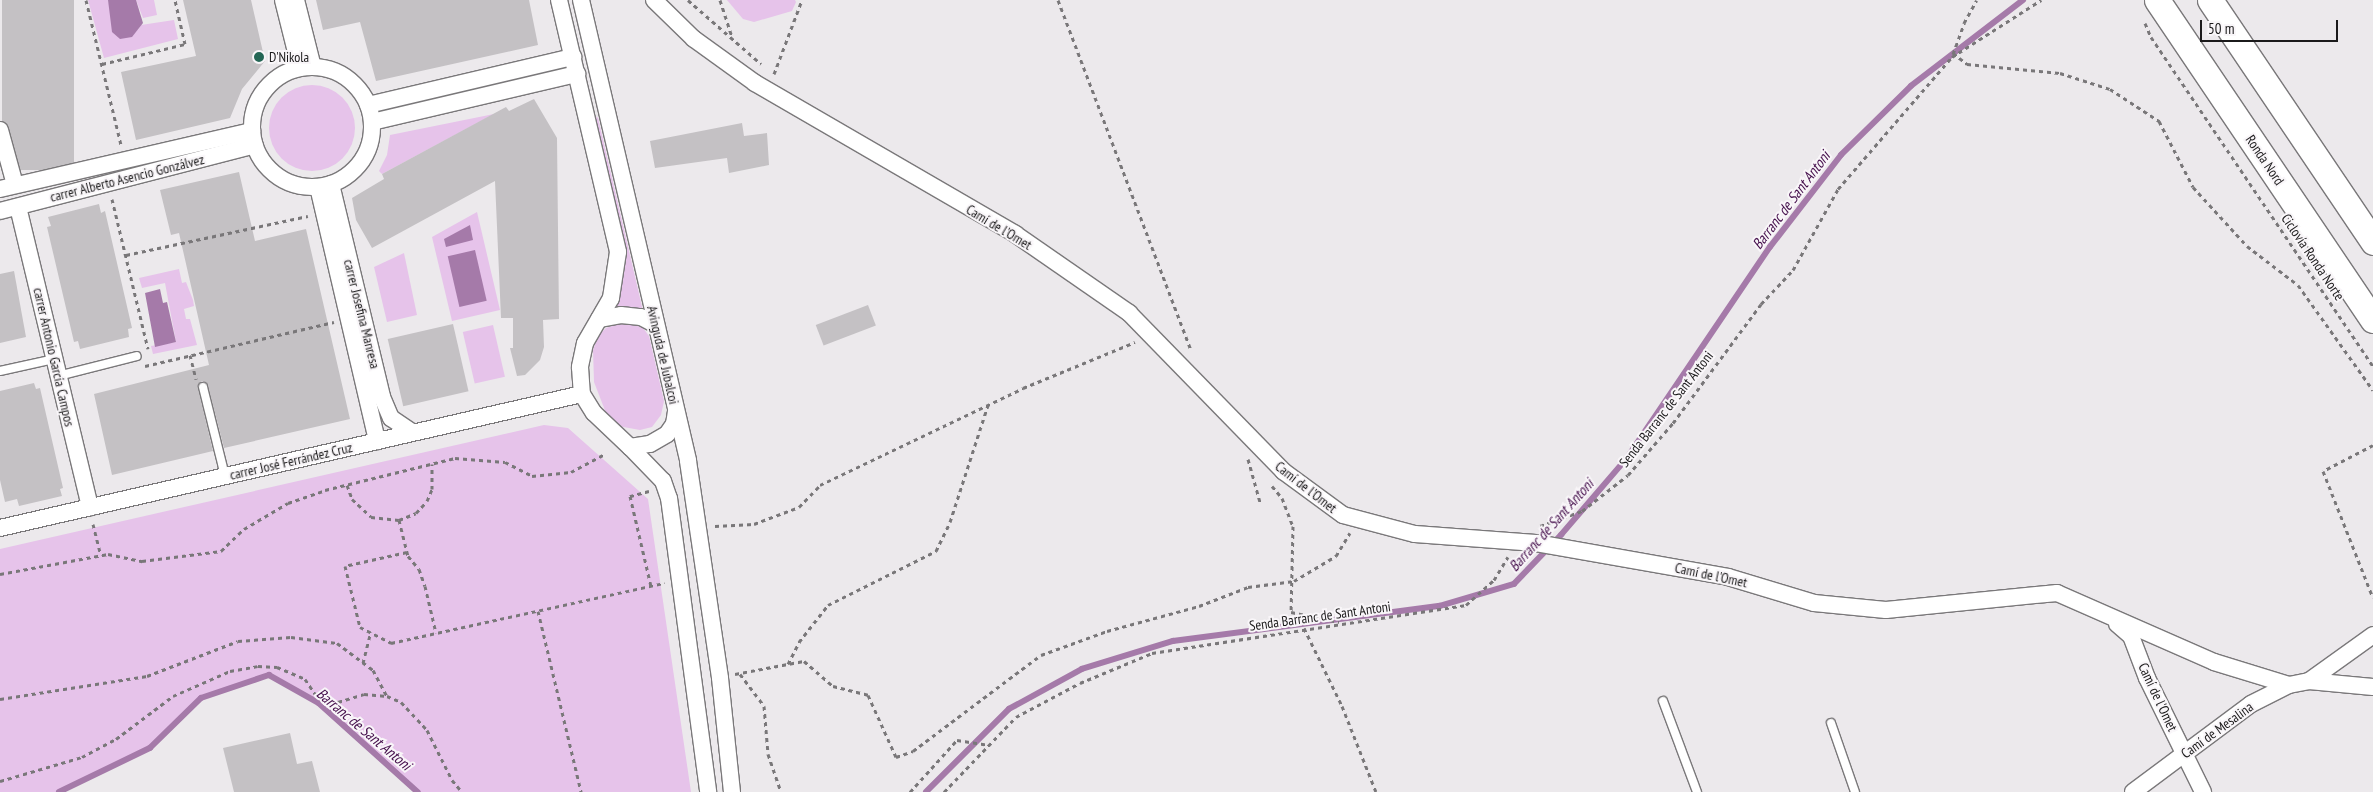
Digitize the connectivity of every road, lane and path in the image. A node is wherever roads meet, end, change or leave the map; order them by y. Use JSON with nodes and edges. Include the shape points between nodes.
{"nodes":[{"id":1,"x":86,"y":0,"type":"edge"},
{"id":2,"x":175,"y":0,"type":"edge"},
{"id":3,"x":283,"y":0,"type":"edge"},
{"id":4,"x":296,"y":0,"type":"edge"},
{"id":5,"x":559,"y":0,"type":"edge"},
{"id":6,"x":581,"y":0,"type":"edge"},
{"id":7,"x":592,"y":0,"type":"edge"},
{"id":8,"x":654,"y":0,"type":"edge"},
{"id":9,"x":688,"y":0,"type":"edge"},
{"id":10,"x":720,"y":0,"type":"edge"},
{"id":11,"x":802,"y":0,"type":"edge"},
{"id":12,"x":1058,"y":0,"type":"edge"},
{"id":13,"x":1976,"y":0,"type":"edge"},
{"id":14,"x":2041,"y":0,"type":"edge"},
{"id":15,"x":2210,"y":0,"type":"edge"},
{"id":16,"x":2152,"y":6,"type":"edge"},
{"id":17,"x":586,"y":20,"type":"junction"},
{"id":18,"x":732,"y":39,"type":"junction"},
{"id":19,"x":1954,"y":55,"type":"junction"},
{"id":20,"x":573,"y":57,"type":"junction"},
{"id":21,"x":102,"y":64,"type":"junction"},
{"id":22,"x":306,"y":67,"type":"junction"},
{"id":23,"x":577,"y":74,"type":"junction"},
{"id":24,"x":768,"y":91,"type":"junction"},
{"id":25,"x":368,"y":105,"type":"junction"},
{"id":26,"x":372,"y":122,"type":"junction"},
{"id":27,"x":0,"y":130,"type":"edge"},
{"id":28,"x":253,"y":138,"type":"junction"},
{"id":29,"x":124,"y":159,"type":"junction"},
{"id":30,"x":324,"y":186,"type":"junction"},
{"id":31,"x":7,"y":187,"type":"edge"},
{"id":32,"x":111,"y":193,"type":"dead end"},
{"id":33,"x":18,"y":206,"type":"junction"},
{"id":34,"x":0,"y":211,"type":"edge"},
{"id":35,"x":309,"y":216,"type":"dead end"},
{"id":36,"x":2373,"y":242,"type":"edge"},
{"id":37,"x":126,"y":255,"type":"junction"},
{"id":38,"x":599,"y":319,"type":"junction"},
{"id":39,"x":2373,"y":320,"type":"edge"},
{"id":40,"x":334,"y":322,"type":"dead end"},
{"id":41,"x":656,"y":326,"type":"junction"},
{"id":42,"x":1150,"y":335,"type":"junction"},
{"id":43,"x":137,"y":356,"type":"dead end"},
{"id":44,"x":54,"y":359,"type":"junction"},
{"id":45,"x":1194,"y":359,"type":"dead end"},
{"id":46,"x":151,"y":364,"type":"junction"},
{"id":47,"x":142,"y":366,"type":"dead end"},
{"id":48,"x":2373,"y":366,"type":"edge"},
{"id":49,"x":0,"y":371,"type":"edge"},
{"id":50,"x":58,"y":376,"type":"junction"},
{"id":51,"x":203,"y":387,"type":"dead end"},
{"id":52,"x":2373,"y":390,"type":"edge"},
{"id":53,"x":582,"y":394,"type":"junction"},
{"id":54,"x":367,"y":400,"type":"junction"},
{"id":55,"x":988,"y":405,"type":"junction"},
{"id":56,"x":676,"y":411,"type":"junction"},
{"id":57,"x":412,"y":432,"type":"junction"},
{"id":58,"x":1243,"y":432,"type":"junction"},
{"id":59,"x":377,"y":441,"type":"junction"},
{"id":60,"x":2373,"y":445,"type":"edge"},
{"id":61,"x":350,"y":447,"type":"junction"},
{"id":62,"x":630,"y":447,"type":"junction"},
{"id":63,"x":605,"y":454,"type":"dead end"},
{"id":64,"x":432,"y":464,"type":"junction"},
{"id":65,"x":224,"y":476,"type":"junction"},
{"id":66,"x":1269,"y":483,"type":"dead end"},
{"id":67,"x":347,"y":485,"type":"junction"},
{"id":68,"x":650,"y":491,"type":"dead end"},
{"id":69,"x":1260,"y":502,"type":"dead end"},
{"id":70,"x":90,"y":512,"type":"junction"},
{"id":71,"x":1358,"y":519,"type":"junction"},
{"id":72,"x":400,"y":520,"type":"junction"},
{"id":73,"x":0,"y":528,"type":"edge"},
{"id":74,"x":699,"y":528,"type":"junction"},
{"id":75,"x":1517,"y":542,"type":"junction"},
{"id":76,"x":407,"y":552,"type":"junction"},
{"id":77,"x":101,"y":555,"type":"junction"},
{"id":78,"x":0,"y":574,"type":"edge"},
{"id":79,"x":1294,"y":581,"type":"junction"},
{"id":80,"x":667,"y":582,"type":"dead end"},
{"id":81,"x":651,"y":586,"type":"junction"},
{"id":82,"x":2373,"y":598,"type":"edge"},
{"id":83,"x":538,"y":611,"type":"junction"},
{"id":84,"x":2101,"y":612,"type":"junction"},
{"id":85,"x":1342,"y":622,"type":"junction"},
{"id":86,"x":1304,"y":628,"type":"junction"},
{"id":87,"x":371,"y":632,"type":"junction"},
{"id":88,"x":436,"y":633,"type":"junction"},
{"id":89,"x":2373,"y":634,"type":"edge"},
{"id":90,"x":363,"y":663,"type":"junction"},
{"id":91,"x":788,"y":664,"type":"junction"},
{"id":92,"x":739,"y":673,"type":"junction"},
{"id":93,"x":733,"y":674,"type":"dead end"},
{"id":94,"x":2309,"y":681,"type":"junction"},
{"id":95,"x":2289,"y":685,"type":"junction"},
{"id":96,"x":2373,"y":687,"type":"edge"},
{"id":97,"x":387,"y":696,"type":"junction"},
{"id":98,"x":0,"y":699,"type":"edge"},
{"id":99,"x":1663,"y":701,"type":"dead end"},
{"id":100,"x":1831,"y":723,"type":"dead end"},
{"id":101,"x":989,"y":745,"type":"junction"},
{"id":102,"x":2185,"y":753,"type":"junction"},
{"id":103,"x":0,"y":781,"type":"edge"},
{"id":104,"x":462,"y":792,"type":"edge"},
{"id":105,"x":581,"y":792,"type":"edge"},
{"id":106,"x":708,"y":792,"type":"edge"},
{"id":107,"x":732,"y":792,"type":"edge"},
{"id":108,"x":781,"y":792,"type":"edge"},
{"id":109,"x":910,"y":792,"type":"edge"},
{"id":110,"x":944,"y":792,"type":"edge"},
{"id":111,"x":1376,"y":792,"type":"edge"},
{"id":112,"x":1697,"y":792,"type":"edge"},
{"id":113,"x":1855,"y":792,"type":"edge"},
{"id":114,"x":2133,"y":792,"type":"edge"},
{"id":115,"x":2203,"y":792,"type":"edge"}],
"edges":[{"from":1,"to":21,"type":"path","name":"carrer Alberto Asencio Gonzálvez"},
{"from":2,"to":21,"type":"path","via":[[185,44]]},
{"from":3,"to":22,"type":"street"},
{"from":4,"to":22,"type":"street"},
{"from":5,"to":20,"type":"street"},
{"from":6,"to":17,"type":"street","name":"Avinguda de Jubalcoi"},
{"from":7,"to":17,"type":"street"},
{"from":8,"to":24,"type":"street","name":"Camí de l'Omet","via":[[694,39]]},
{"from":9,"to":18,"type":"path"},
{"from":10,"to":18,"type":"path"},
{"from":11,"to":24,"type":"path"},
{"from":12,"to":45,"type":"path"},
{"from":13,"to":19,"type":"path","via":[[1964,22]]},
{"from":14,"to":19,"type":"path","name":"Senda Barranc de Sant Antoni"},
{"from":15,"to":36,"type":"main road"},
{"from":16,"to":39,"type":"main road","name":"Ronda Nord"},
{"from":16,"to":48,"type":"path","name":"Ciclovía Ronda Norte","via":[[2151,38]]},
{"from":17,"to":41,"type":"street","name":"Avinguda de Jubalcoi"},
{"from":18,"to":24,"type":"path","via":[[762,65]]},
{"from":19,"to":52,"type":"path","via":[[1967,64],[2060,73],[2110,89],[2159,121],[2193,187],[2246,246],[2298,285]]},
{"from":19,"to":75,"type":"path","name":"Senda Barranc de Sant Antoni","via":[[1838,189],[1792,270],[1760,304],[1673,422],[1628,475],[1582,511],[1537,527]]},
{"from":20,"to":23,"type":"street"},
{"from":20,"to":25,"type":"street"},
{"from":21,"to":29,"type":"path","name":"carrer Alberto Asencio Gonzálvez"},
{"from":22,"to":25,"type":"street","via":[[337,72],[350,80]]},
{"from":22,"to":28,"type":"street","via":[[283,74],[268,85],[254,112]]},
{"from":23,"to":26,"type":"street"},
{"from":23,"to":38,"type":"street","via":[[618,252],[611,298]]},
{"from":24,"to":42,"type":"street","name":"Camí de l'Omet","via":[[1015,234],[1129,313]]},
{"from":25,"to":26,"type":"street"},
{"from":26,"to":30,"type":"street","via":[[369,148],[362,160],[353,171]]},
{"from":27,"to":31,"type":"street"},
{"from":28,"to":29,"type":"street","name":"carrer Alberto Asencio Gonzálvez"},
{"from":28,"to":30,"type":"street","via":[[260,158],[278,177],[290,183]]},
{"from":28,"to":33,"type":"street","name":"carrer Alberto Asencio Gonzálvez"},
{"from":29,"to":31,"type":"street","name":"carrer Alberto Asencio Gonzálvez"},
{"from":30,"to":54,"type":"street","name":"carrer Josefina Manresa"},
{"from":30,"to":57,"type":"street","name":"carrer Josefina Manresa","via":[[382,397],[391,418]]},
{"from":32,"to":37,"type":"path"},
{"from":33,"to":34,"type":"street","name":"carrer Alberto Asencio Gonzálvez"},
{"from":33,"to":44,"type":"street","name":"carrer Antonio García Campos"},
{"from":35,"to":37,"type":"path"},
{"from":37,"to":46,"type":"path"},
{"from":38,"to":41,"type":"street","via":[[621,315],[640,317]]},
{"from":38,"to":53,"type":"street","via":[[585,343],[580,367]]},
{"from":40,"to":46,"type":"path"},
{"from":41,"to":56,"type":"street","name":"Avinguda de Jubalcoi"},
{"from":42,"to":55,"type":"path"},
{"from":42,"to":58,"type":"street","name":"Camí de l'Omet"},
{"from":43,"to":50,"type":"lane"},
{"from":44,"to":49,"type":"lane"},
{"from":44,"to":50,"type":"street","name":"carrer Antonio García Campos"},
{"from":46,"to":47,"type":"path"},
{"from":50,"to":70,"type":"street","name":"carrer Antonio García Campos"},
{"from":51,"to":65,"type":"lane"},
{"from":53,"to":57,"type":"street","name":"carrer José Ferrández Cruz"},
{"from":53,"to":62,"type":"street","via":[[594,413]]},
{"from":54,"to":59,"type":"street","name":"carrer Josefina Manresa"},
{"from":54,"to":61,"type":"street","via":[[360,432]]},
{"from":55,"to":74,"type":"path","via":[[820,485],[799,507],[754,524]]},
{"from":55,"to":91,"type":"path","via":[[950,522],[936,551],[828,605]]},
{"from":56,"to":62,"type":"street","name":"Avinguda de Jubalcoi","via":[[674,424],[659,441]]},
{"from":56,"to":74,"type":"street"},
{"from":57,"to":59,"type":"street","name":"carrer José Ferrández Cruz"},
{"from":58,"to":69,"type":"path"},
{"from":58,"to":71,"type":"street","name":"Camí de l'Omet","via":[[1283,471],[1343,515]]},
{"from":59,"to":61,"type":"street","name":"carrer José Ferrández Cruz"},
{"from":60,"to":82,"type":"path","via":[[2323,471]]},
{"from":61,"to":65,"type":"street","name":"carrer José Ferrández Cruz"},
{"from":62,"to":106,"type":"street","via":[[663,481],[669,498]]},
{"from":63,"to":64,"type":"path","via":[[571,472],[532,476],[505,462],[455,458]]},
{"from":64,"to":67,"type":"path"},
{"from":64,"to":72,"type":"path","via":[[432,489],[427,501],[416,513]]},
{"from":65,"to":70,"type":"street","name":"carrer José Ferrández Cruz"},
{"from":66,"to":79,"type":"path","via":[[1282,498],[1293,526]]},
{"from":67,"to":72,"type":"path","via":[[352,499],[371,516]]},
{"from":67,"to":77,"type":"path","via":[[288,503],[244,529],[221,551],[142,561]]},
{"from":68,"to":81,"type":"path","via":[[630,496]]},
{"from":70,"to":73,"type":"street","name":"carrer José Ferrández Cruz"},
{"from":70,"to":77,"type":"path"},
{"from":71,"to":75,"type":"street","name":"Camí de l'Omet","via":[[1415,534]]},
{"from":71,"to":79,"type":"path","via":[[1336,556]]},
{"from":72,"to":76,"type":"path"},
{"from":74,"to":107,"type":"street"},
{"from":75,"to":84,"type":"street","name":"Camí de l'Omet","via":[[1728,577],[1814,603],[1886,610],[2057,593]]},
{"from":75,"to":85,"type":"path","name":"Senda Barranc de Sant Antoni","via":[[1494,580],[1466,605]]},
{"from":76,"to":87,"type":"path","via":[[345,566],[360,627]]},
{"from":76,"to":88,"type":"path","via":[[425,586]]},
{"from":77,"to":78,"type":"path"},
{"from":79,"to":85,"type":"path","via":[[1291,612]]},
{"from":79,"to":91,"type":"path","via":[[1248,587],[1199,606],[1107,631],[1041,655],[913,751],[896,757],[868,695],[833,686],[804,661]]},
{"from":80,"to":81,"type":"path"},
{"from":81,"to":83,"type":"path"},
{"from":83,"to":88,"type":"path"},
{"from":83,"to":105,"type":"path"},
{"from":84,"to":95,"type":"street","name":"Camí de l'Omet","via":[[2214,662]]},
{"from":84,"to":102,"type":"street","name":"Camí de l'Omet","via":[[2132,636],[2148,678]]},
{"from":85,"to":86,"type":"path","name":"Senda Barranc de Sant Antoni"},
{"from":86,"to":101,"type":"path","name":"Senda Barranc de Sant Antoni","via":[[1152,653],[1080,682],[1016,717]]},
{"from":86,"to":111,"type":"path","via":[[1342,706]]},
{"from":87,"to":88,"type":"path","via":[[391,643]]},
{"from":87,"to":90,"type":"path"},
{"from":89,"to":94,"type":"street"},
{"from":90,"to":97,"type":"path","via":[[373,670]]},
{"from":90,"to":98,"type":"path","via":[[337,643],[291,638],[238,641],[147,676]]},
{"from":91,"to":92,"type":"path"},
{"from":92,"to":93,"type":"path"},
{"from":92,"to":108,"type":"path","via":[[764,706],[768,754]]},
{"from":94,"to":95,"type":"street","name":"Camí de Mesalina"},
{"from":94,"to":96,"type":"street"},
{"from":95,"to":102,"type":"street","name":"Camí de Mesalina","via":[[2251,704]]},
{"from":97,"to":103,"type":"path","via":[[364,694],[338,702],[326,701],[315,694],[305,679],[278,668],[258,666],[230,671],[173,696],[116,740],[82,757]]},
{"from":97,"to":104,"type":"path","via":[[401,702],[418,717],[441,754],[452,780]]},
{"from":99,"to":112,"type":"lane"},
{"from":100,"to":113,"type":"lane"},
{"from":101,"to":109,"type":"path","via":[[957,740]]},
{"from":101,"to":110,"type":"path","name":"Senda Barranc de Sant Antoni"},
{"from":102,"to":114,"type":"street","name":"Camí de Mesalina"},
{"from":102,"to":115,"type":"street","name":"Camí de l'Omet"}]}
